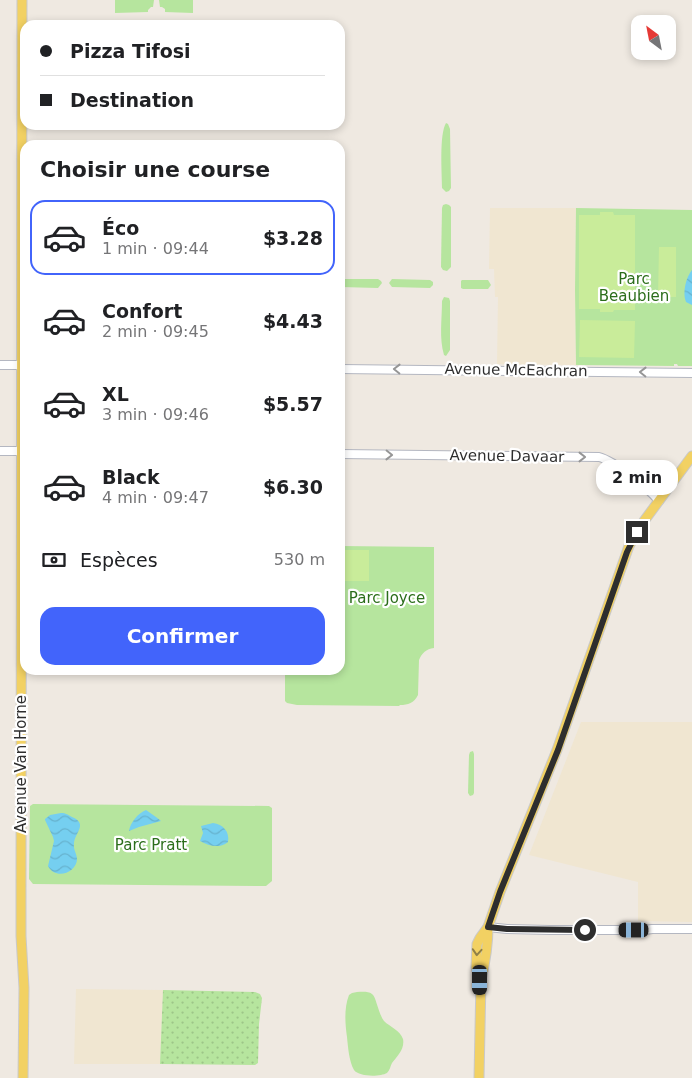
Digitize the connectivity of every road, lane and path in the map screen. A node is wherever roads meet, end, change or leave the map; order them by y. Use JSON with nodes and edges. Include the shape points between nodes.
{"nodes":[{"id":1,"x":22,"y":0,"type":"edge"},
{"id":2,"x":22,"y":20,"type":"edge"},
{"id":3,"x":0,"y":365,"type":"edge"},
{"id":4,"x":20,"y":365,"type":"edge"},
{"id":5,"x":345,"y":369,"type":"edge"},
{"id":6,"x":692,"y":373,"type":"edge"},
{"id":7,"x":0,"y":451,"type":"edge"},
{"id":8,"x":20,"y":451,"type":"edge"},
{"id":9,"x":345,"y":454,"type":"edge"},
{"id":10,"x":692,"y":456,"type":"edge"},
{"id":11,"x":658,"y":501,"type":"junction"},
{"id":12,"x":22,"y":675,"type":"edge"},
{"id":13,"x":488,"y":927,"type":"junction"},
{"id":14,"x":692,"y":928,"type":"edge"},
{"id":15,"x":645,"y":930,"type":"junction"},
{"id":16,"x":692,"y":933,"type":"edge"},
{"id":17,"x":23,"y":1078,"type":"edge"},
{"id":18,"x":480,"y":1078,"type":"edge"}],
"edges":[{"from":1,"to":2,"type":"main road","name":"Avenue Van Horne"},
{"from":3,"to":4,"type":"street"},
{"from":6,"to":5,"type":"street","name":"Avenue McEachran","one_way":true},
{"from":7,"to":8,"type":"street"},
{"from":9,"to":11,"type":"street","name":"Avenue Davaar","one_way":true,"via":[[599,457],[618,466],[654,494]]},
{"from":10,"to":11,"type":"main road"},
{"from":11,"to":13,"type":"main road","via":[[629,546],[558,750]]},
{"from":12,"to":17,"type":"main road","name":"Avenue Van Horne"},
{"from":13,"to":15,"type":"street"},
{"from":13,"to":18,"type":"main road","via":[[477,944]]},
{"from":14,"to":15,"type":"street"},
{"from":15,"to":16,"type":"street","via":[[652,933]]}]}
